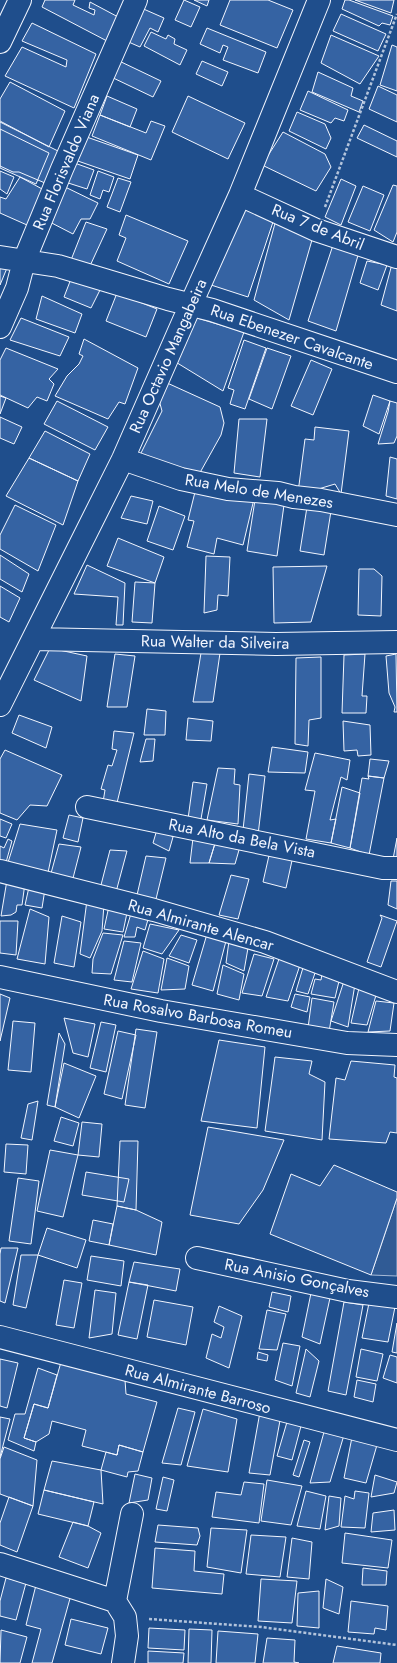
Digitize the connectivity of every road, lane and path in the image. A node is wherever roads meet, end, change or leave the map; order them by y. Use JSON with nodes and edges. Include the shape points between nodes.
{"nodes":[{"id":1,"x":20,"y":0,"type":"edge"},
{"id":2,"x":136,"y":0,"type":"edge"},
{"id":3,"x":318,"y":0,"type":"edge"},
{"id":4,"x":397,"y":14,"type":"edge"},
{"id":5,"x":0,"y":42,"type":"edge"},
{"id":6,"x":240,"y":195,"type":"junction"},
{"id":7,"x":316,"y":230,"type":"junction"},
{"id":8,"x":0,"y":257,"type":"edge"},
{"id":9,"x":397,"y":257,"type":"edge"},
{"id":10,"x":24,"y":261,"type":"junction"},
{"id":11,"x":190,"y":304,"type":"junction"},
{"id":12,"x":0,"y":327,"type":"edge"},
{"id":13,"x":397,"y":372,"type":"edge"},
{"id":14,"x":123,"y":459,"type":"junction"},
{"id":15,"x":397,"y":515,"type":"edge"},
{"id":16,"x":34,"y":639,"type":"junction"},
{"id":17,"x":397,"y":642,"type":"edge"},
{"id":18,"x":0,"y":705,"type":"edge"},
{"id":19,"x":86,"y":807,"type":"dead end"},
{"id":20,"x":397,"y":868,"type":"edge"},
{"id":21,"x":0,"y":871,"type":"edge"},
{"id":22,"x":0,"y":977,"type":"edge"},
{"id":23,"x":397,"y":992,"type":"edge"},
{"id":24,"x":397,"y":1045,"type":"edge"},
{"id":25,"x":197,"y":1258,"type":"dead end"},
{"id":26,"x":397,"y":1297,"type":"edge"},
{"id":27,"x":0,"y":1337,"type":"edge"},
{"id":28,"x":397,"y":1440,"type":"edge"},
{"id":29,"x":132,"y":1514,"type":"dead end"},
{"id":30,"x":0,"y":1564,"type":"edge"},
{"id":31,"x":120,"y":1609,"type":"junction"},
{"id":32,"x":397,"y":1645,"type":"edge"},
{"id":33,"x":123,"y":1663,"type":"edge"}],
"edges":[{"from":1,"to":5,"type":"street"},
{"from":2,"to":10,"type":"street","name":"Rua Florisvaldo Viana"},
{"from":3,"to":6,"type":"street","name":"Rua Octavio Mangabeira"},
{"from":4,"to":7,"type":"path"},
{"from":6,"to":7,"type":"street","name":"Rua 7 de Abril"},
{"from":6,"to":11,"type":"street","name":"Rua Octavio Mangabeira"},
{"from":7,"to":9,"type":"street","name":"Rua 7 de Abril"},
{"from":8,"to":10,"type":"street","name":"Rua Ebenezer Cavalcante"},
{"from":10,"to":11,"type":"street","name":"Rua Ebenezer Cavalcante","via":[[58,266]]},
{"from":10,"to":12,"type":"street","name":"Rua Florisvaldo Viana","via":[[17,288]]},
{"from":11,"to":13,"type":"street","name":"Rua Ebenezer Cavalcante"},
{"from":11,"to":14,"type":"street","name":"Rua Octavio Mangabeira"},
{"from":14,"to":15,"type":"street","name":"Rua Melo de Menezes","via":[[181,479],[228,489],[278,493],[294,498],[321,500]]},
{"from":14,"to":16,"type":"street","name":"Rua Octavio Mangabeira"},
{"from":16,"to":17,"type":"street","name":"Rua Walter da Silveira","via":[[276,644]]},
{"from":16,"to":18,"type":"street","name":"Rua Octavio Mangabeira"},
{"from":19,"to":20,"type":"street","name":"Rua Alto da Bela Vista","via":[[383,868]]},
{"from":21,"to":23,"type":"street","name":"Rua Almirante Alencar","via":[[154,910],[265,942]]},
{"from":22,"to":24,"type":"street","name":"Rua Rosalvo Barbosa Romeu","via":[[161,1011],[347,1043]]},
{"from":25,"to":26,"type":"street","name":"Rua Anisio Gonçalves","via":[[348,1291]]},
{"from":27,"to":28,"type":"street","name":"Rua Almirante Barroso"},
{"from":29,"to":31,"type":"street"},
{"from":30,"to":31,"type":"street"},
{"from":31,"to":32,"type":"path"},
{"from":31,"to":33,"type":"street","via":[[127,1636]]}]}
